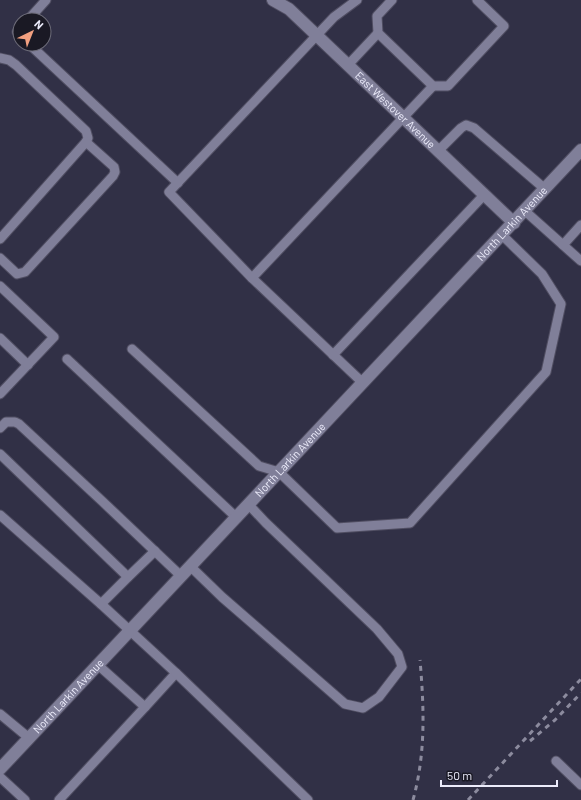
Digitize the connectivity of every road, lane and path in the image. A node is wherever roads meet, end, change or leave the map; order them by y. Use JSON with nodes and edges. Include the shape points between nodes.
{"nodes":[{"id":1,"x":46,"y":0,"type":"edge"},
{"id":2,"x":273,"y":0,"type":"edge"},
{"id":3,"x":357,"y":0,"type":"edge"},
{"id":4,"x":392,"y":0,"type":"edge"},
{"id":5,"x":477,"y":0,"type":"edge"},
{"id":6,"x":35,"y":12,"type":"edge"},
{"id":7,"x":378,"y":33,"type":"junction"},
{"id":8,"x":317,"y":35,"type":"junction"},
{"id":9,"x":38,"y":52,"type":"edge"},
{"id":10,"x":0,"y":58,"type":"edge"},
{"id":11,"x":348,"y":65,"type":"junction"},
{"id":12,"x":432,"y":86,"type":"junction"},
{"id":13,"x":403,"y":117,"type":"junction"},
{"id":14,"x":86,"y":142,"type":"junction"},
{"id":15,"x":581,"y":150,"type":"edge"},
{"id":16,"x":438,"y":151,"type":"junction"},
{"id":17,"x":178,"y":183,"type":"junction"},
{"id":18,"x":545,"y":189,"type":"junction"},
{"id":19,"x":484,"y":195,"type":"junction"},
{"id":20,"x":525,"y":211,"type":"junction"},
{"id":21,"x":514,"y":223,"type":"junction"},
{"id":22,"x":581,"y":225,"type":"edge"},
{"id":23,"x":502,"y":235,"type":"junction"},
{"id":24,"x":0,"y":239,"type":"edge"},
{"id":25,"x":563,"y":245,"type":"junction"},
{"id":26,"x":0,"y":258,"type":"edge"},
{"id":27,"x":581,"y":261,"type":"edge"},
{"id":28,"x":252,"y":278,"type":"junction"},
{"id":29,"x":0,"y":286,"type":"edge"},
{"id":30,"x":0,"y":338,"type":"edge"},
{"id":31,"x":132,"y":349,"type":"dead end"},
{"id":32,"x":333,"y":355,"type":"junction"},
{"id":33,"x":68,"y":359,"type":"dead end"},
{"id":34,"x":28,"y":365,"type":"junction"},
{"id":35,"x":363,"y":383,"type":"junction"},
{"id":36,"x":0,"y":394,"type":"edge"},
{"id":37,"x":0,"y":428,"type":"edge"},
{"id":38,"x":0,"y":454,"type":"edge"},
{"id":39,"x":279,"y":472,"type":"junction"},
{"id":40,"x":249,"y":504,"type":"junction"},
{"id":41,"x":0,"y":515,"type":"edge"},
{"id":42,"x":237,"y":518,"type":"junction"},
{"id":43,"x":155,"y":552,"type":"junction"},
{"id":44,"x":190,"y":566,"type":"junction"},
{"id":45,"x":181,"y":576,"type":"junction"},
{"id":46,"x":128,"y":577,"type":"junction"},
{"id":47,"x":101,"y":604,"type":"junction"},
{"id":48,"x":130,"y":631,"type":"junction"},
{"id":49,"x":98,"y":665,"type":"junction"},
{"id":50,"x":176,"y":674,"type":"junction"},
{"id":51,"x":145,"y":707,"type":"junction"},
{"id":52,"x":0,"y":714,"type":"edge"},
{"id":53,"x":29,"y":738,"type":"junction"},
{"id":54,"x":556,"y":761,"type":"dead end"},
{"id":55,"x":0,"y":769,"type":"edge"},
{"id":56,"x":0,"y":777,"type":"edge"},
{"id":57,"x":581,"y":785,"type":"edge"},
{"id":58,"x":25,"y":800,"type":"edge"},
{"id":59,"x":59,"y":800,"type":"edge"},
{"id":60,"x":308,"y":800,"type":"edge"}],
"edges":[{"from":1,"to":6,"type":"lane"},
{"from":2,"to":8,"type":"street","name":"East Westover Avenue","via":[[289,8]]},
{"from":3,"to":8,"type":"lane","via":[[334,17]]},
{"from":4,"to":7,"type":"lane","via":[[377,16]]},
{"from":5,"to":12,"type":"lane","via":[[504,26],[448,86]]},
{"from":7,"to":11,"type":"lane"},
{"from":7,"to":12,"type":"lane"},
{"from":8,"to":11,"type":"street","name":"East Westover Avenue"},
{"from":8,"to":17,"type":"lane"},
{"from":9,"to":17,"type":"lane"},
{"from":10,"to":14,"type":"lane","via":[[16,65],[86,131]]},
{"from":11,"to":13,"type":"street","name":"East Westover Avenue"},
{"from":12,"to":13,"type":"lane"},
{"from":13,"to":16,"type":"street","name":"East Westover Avenue"},
{"from":13,"to":28,"type":"lane"},
{"from":14,"to":24,"type":"lane"},
{"from":14,"to":26,"type":"lane","via":[[114,167],[113,176],[25,272],[16,274]]},
{"from":15,"to":18,"type":"street","name":"North Larkin Avenue"},
{"from":16,"to":18,"type":"lane","via":[[466,125],[474,128]]},
{"from":16,"to":19,"type":"street","name":"East Westover Avenue"},
{"from":17,"to":28,"type":"lane","via":[[169,192]]},
{"from":18,"to":20,"type":"street","name":"North Larkin Avenue"},
{"from":19,"to":21,"type":"street","name":"East Westover Avenue"},
{"from":19,"to":32,"type":"lane"},
{"from":20,"to":21,"type":"street","name":"North Larkin Avenue"},
{"from":20,"to":25,"type":"lane"},
{"from":21,"to":23,"type":"street","name":"North Larkin Avenue"},
{"from":22,"to":25,"type":"lane"},
{"from":23,"to":35,"type":"street","name":"North Larkin Avenue"},
{"from":23,"to":39,"type":"lane","via":[[542,274],[561,304],[546,372],[410,523],[337,528]]},
{"from":25,"to":27,"type":"lane"},
{"from":28,"to":32,"type":"lane"},
{"from":29,"to":34,"type":"lane","via":[[54,337]]},
{"from":30,"to":34,"type":"lane"},
{"from":31,"to":39,"type":"lane","via":[[259,466]]},
{"from":32,"to":35,"type":"lane"},
{"from":33,"to":42,"type":"lane"},
{"from":34,"to":36,"type":"lane"},
{"from":35,"to":39,"type":"street","name":"North Larkin Avenue"},
{"from":37,"to":43,"type":"lane","via":[[10,421],[19,424]]},
{"from":38,"to":46,"type":"lane"},
{"from":39,"to":40,"type":"street","name":"North Larkin Avenue"},
{"from":40,"to":42,"type":"street","name":"North Larkin Avenue"},
{"from":40,"to":44,"type":"lane","via":[[376,629],[398,654],[402,667],[379,697],[363,708],[345,704]]},
{"from":41,"to":47,"type":"lane"},
{"from":42,"to":44,"type":"street","name":"North Larkin Avenue"},
{"from":43,"to":45,"type":"lane"},
{"from":43,"to":46,"type":"lane"},
{"from":44,"to":45,"type":"street","name":"North Larkin Avenue"},
{"from":45,"to":48,"type":"street","name":"North Larkin Avenue"},
{"from":46,"to":47,"type":"lane"},
{"from":47,"to":48,"type":"lane"},
{"from":48,"to":49,"type":"street","name":"North Larkin Avenue"},
{"from":48,"to":50,"type":"lane"},
{"from":49,"to":51,"type":"lane"},
{"from":49,"to":53,"type":"street","name":"North Larkin Avenue"},
{"from":50,"to":51,"type":"lane"},
{"from":50,"to":60,"type":"lane"},
{"from":51,"to":59,"type":"lane"},
{"from":52,"to":53,"type":"lane"},
{"from":53,"to":55,"type":"street","name":"North Larkin Avenue"},
{"from":54,"to":57,"type":"lane"},
{"from":56,"to":58,"type":"lane"}]}
